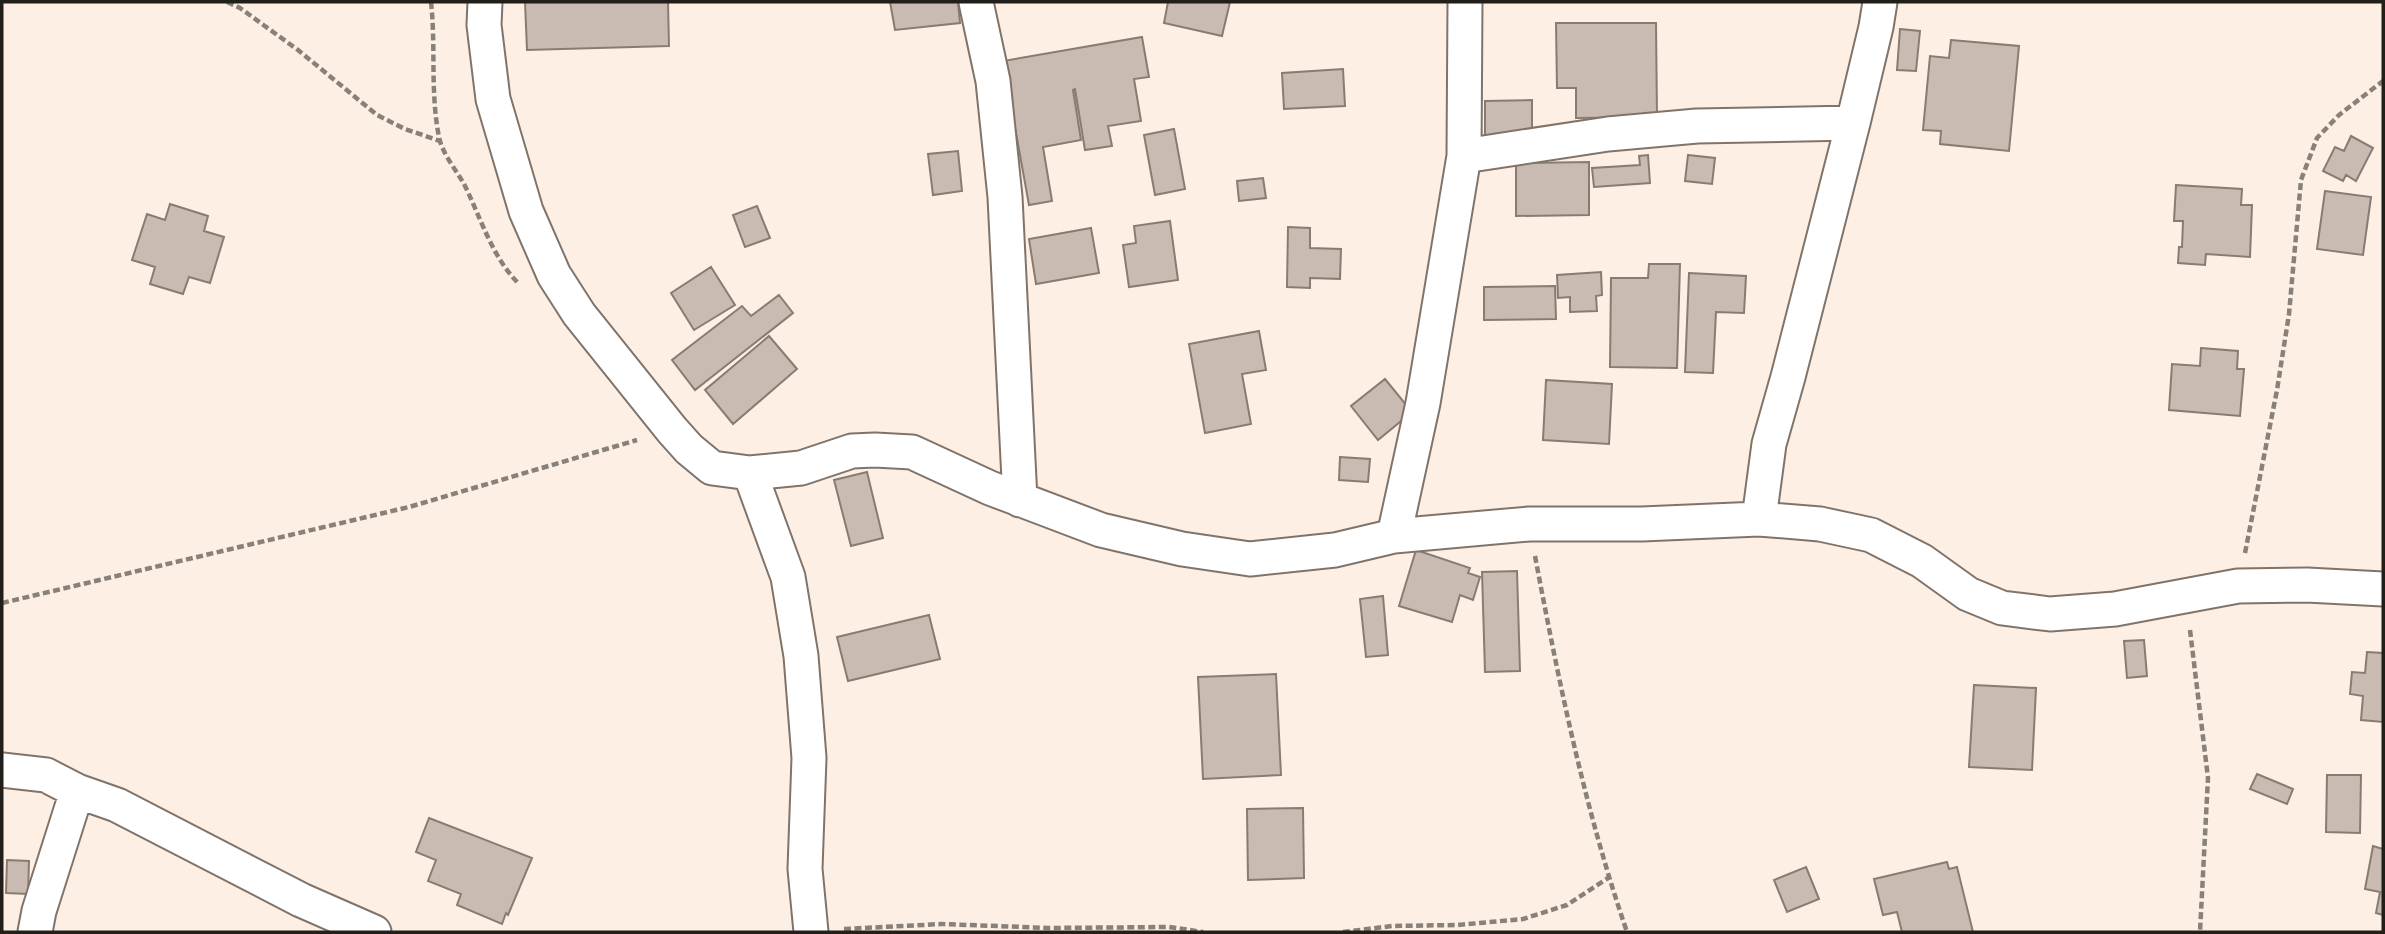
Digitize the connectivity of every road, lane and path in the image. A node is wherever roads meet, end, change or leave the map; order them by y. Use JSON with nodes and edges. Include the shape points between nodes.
{"nodes":[{"id":1,"x":227,"y":2,"type":"edge"},
{"id":2,"x":431,"y":2,"type":"edge"},
{"id":3,"x":485,"y":2,"type":"edge"},
{"id":4,"x":976,"y":2,"type":"edge"},
{"id":5,"x":1465,"y":2,"type":"edge"},
{"id":6,"x":1880,"y":2,"type":"edge"},
{"id":7,"x":2383,"y":81,"type":"edge"},
{"id":8,"x":1853,"y":123,"type":"junction"},
{"id":9,"x":440,"y":141,"type":"junction"},
{"id":10,"x":1464,"y":156,"type":"junction"},
{"id":11,"x":521,"y":286,"type":"dead end"},
{"id":12,"x":671,"y":430,"type":"junction"},
{"id":13,"x":750,"y":473,"type":"junction"},
{"id":14,"x":1020,"y":500,"type":"junction"},
{"id":15,"x":1759,"y":519,"type":"junction"},
{"id":16,"x":1529,"y":524,"type":"junction"},
{"id":17,"x":1394,"y":536,"type":"junction"},
{"id":18,"x":2238,"y":586,"type":"junction"},
{"id":19,"x":2383,"y":589,"type":"edge"},
{"id":20,"x":2183,"y":598,"type":"junction"},
{"id":21,"x":2,"y":603,"type":"edge"},
{"id":22,"x":2,"y":770,"type":"edge"},
{"id":23,"x":77,"y":791,"type":"junction"},
{"id":24,"x":1608,"y":878,"type":"junction"},
{"id":25,"x":35,"y":932,"type":"edge"},
{"id":26,"x":374,"y":932,"type":"edge"},
{"id":27,"x":811,"y":932,"type":"edge"},
{"id":28,"x":1203,"y":932,"type":"edge"},
{"id":29,"x":1343,"y":932,"type":"edge"},
{"id":30,"x":1627,"y":932,"type":"edge"},
{"id":31,"x":2200,"y":932,"type":"edge"}],
"edges":[{"from":1,"to":9,"type":"path","via":[[298,50],[377,115]]},
{"from":2,"to":9,"type":"path"},
{"from":3,"to":12,"type":"street","via":[[493,99],[526,211],[554,275],[579,314]]},
{"from":4,"to":14,"type":"street","via":[[993,81],[1005,197]]},
{"from":5,"to":10,"type":"street"},
{"from":6,"to":8,"type":"street"},
{"from":7,"to":18,"type":"path","via":[[2318,138],[2301,180],[2287,327]]},
{"from":8,"to":10,"type":"street","via":[[1696,126]]},
{"from":8,"to":15,"type":"street","via":[[1769,444]]},
{"from":9,"to":11,"type":"path","via":[[498,258]]},
{"from":10,"to":17,"type":"street","via":[[1423,403]]},
{"from":12,"to":13,"type":"street","via":[[712,468]]},
{"from":12,"to":21,"type":"path","via":[[409,508]]},
{"from":13,"to":14,"type":"street","via":[[801,468],[852,451],[912,452]]},
{"from":13,"to":27,"type":"street","via":[[788,577],[801,656],[809,758],[806,869]]},
{"from":14,"to":17,"type":"street","via":[[1101,530],[1250,559],[1335,550]]},
{"from":15,"to":16,"type":"street"},
{"from":15,"to":20,"type":"street","via":[[1820,524],[1871,535],[1922,561],[1968,594],[2002,608],[2050,614]]},
{"from":16,"to":17,"type":"street"},
{"from":16,"to":24,"type":"path","via":[[1558,678]]},
{"from":18,"to":19,"type":"street"},
{"from":18,"to":20,"type":"street"},
{"from":20,"to":31,"type":"path","via":[[2208,778]]},
{"from":22,"to":23,"type":"street","via":[[46,775]]},
{"from":23,"to":25,"type":"street"},
{"from":23,"to":26,"type":"street","via":[[117,805],[301,900]]},
{"from":24,"to":29,"type":"path","via":[[1567,905],[1523,919]]},
{"from":24,"to":30,"type":"path"},
{"from":27,"to":28,"type":"path","via":[[942,924],[1169,927]]}]}
